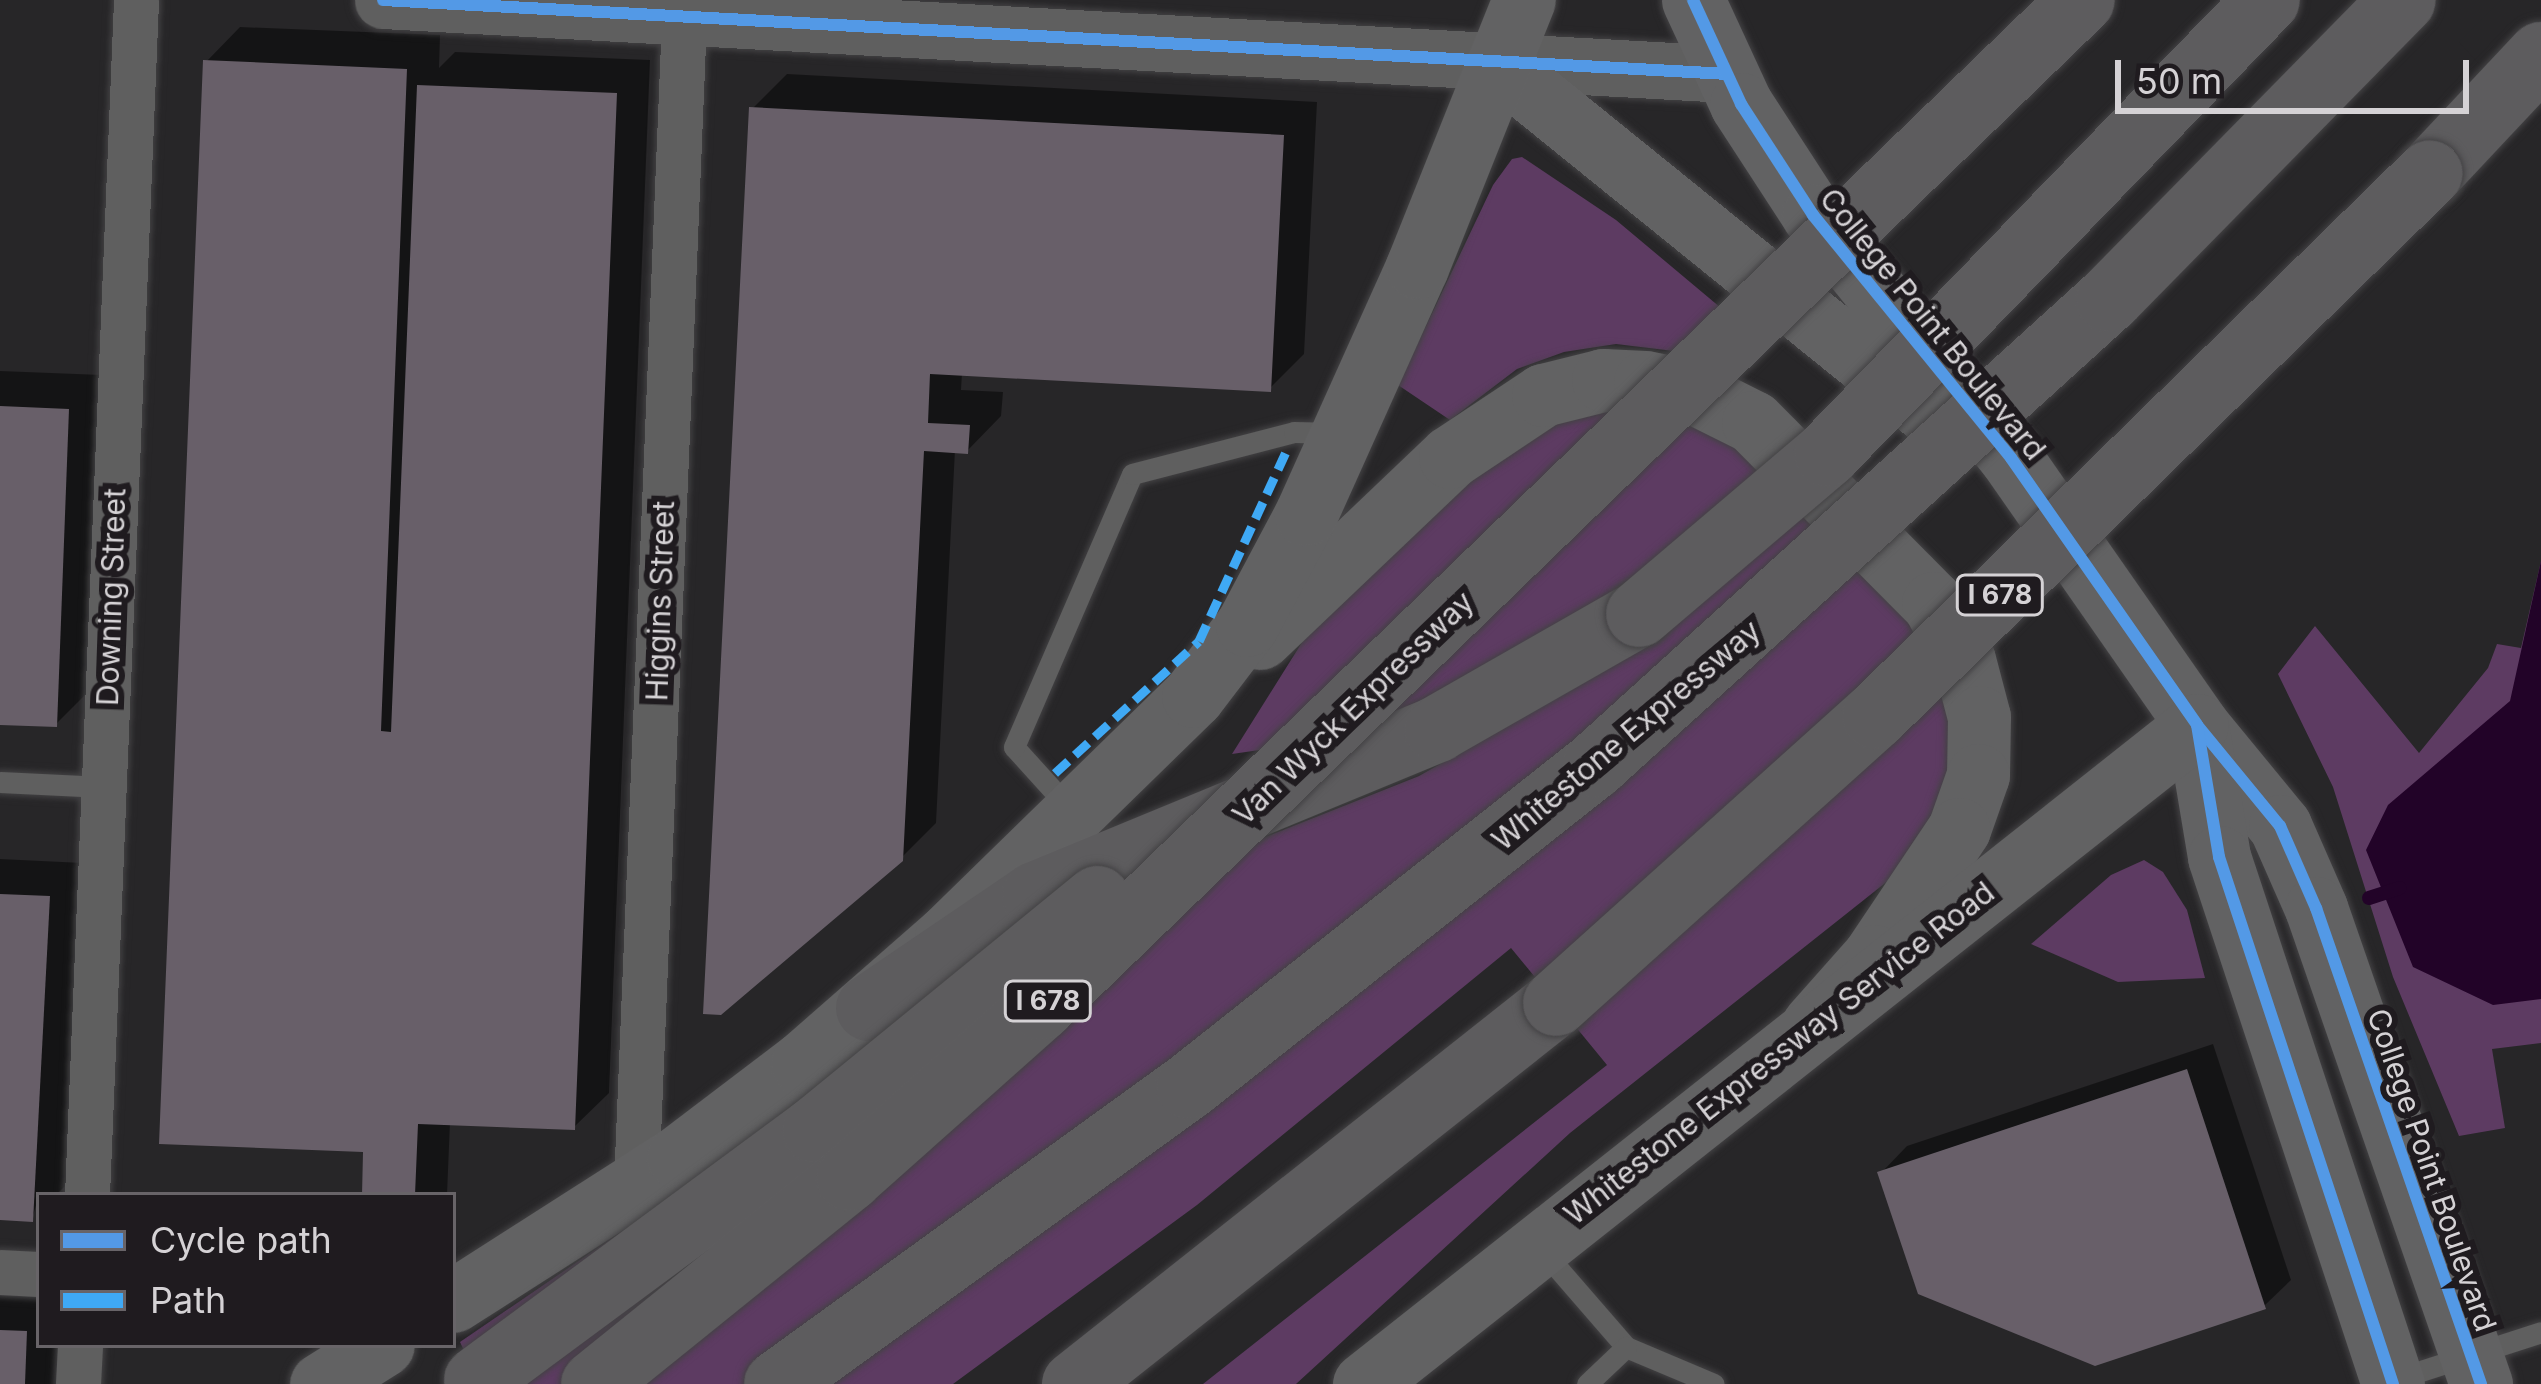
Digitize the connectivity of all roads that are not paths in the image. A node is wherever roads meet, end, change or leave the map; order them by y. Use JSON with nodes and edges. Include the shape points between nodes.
{"nodes":[{"id":1,"x":136,"y":0,"type":"edge"},
{"id":2,"x":383,"y":0,"type":"edge"},
{"id":3,"x":1524,"y":0,"type":"edge"},
{"id":4,"x":1693,"y":0,"type":"edge"},
{"id":5,"x":2082,"y":0,"type":"edge"},
{"id":6,"x":2267,"y":0,"type":"edge"},
{"id":7,"x":2403,"y":0,"type":"edge"},
{"id":8,"x":684,"y":17,"type":"junction"},
{"id":9,"x":2541,"y":56,"type":"edge"},
{"id":10,"x":1498,"y":65,"type":"junction"},
{"id":11,"x":2541,"y":67,"type":"edge"},
{"id":12,"x":1726,"y":74,"type":"junction"},
{"id":13,"x":2430,"y":173,"type":"junction"},
{"id":14,"x":1344,"y":433,"type":"junction"},
{"id":15,"x":2052,"y":513,"type":"junction"},
{"id":16,"x":1476,"y":589,"type":"junction"},
{"id":17,"x":2197,"y":725,"type":"junction"},
{"id":18,"x":1158,"y":735,"type":"junction"},
{"id":19,"x":0,"y":782,"type":"edge"},
{"id":20,"x":104,"y":788,"type":"junction"},
{"id":21,"x":1074,"y":814,"type":"junction"},
{"id":22,"x":869,"y":1008,"type":"junction"},
{"id":23,"x":1813,"y":1025,"type":"junction"},
{"id":24,"x":636,"y":1184,"type":"junction"},
{"id":25,"x":87,"y":1192,"type":"edge"},
{"id":26,"x":1538,"y":1244,"type":"junction"},
{"id":27,"x":0,"y":1272,"type":"edge"},
{"id":28,"x":36,"y":1274,"type":"edge"},
{"id":29,"x":456,"y":1298,"type":"edge"},
{"id":30,"x":2541,"y":1332,"type":"edge"},
{"id":31,"x":80,"y":1348,"type":"edge"},
{"id":32,"x":378,"y":1348,"type":"edge"},
{"id":33,"x":1626,"y":1348,"type":"junction"},
{"id":34,"x":2476,"y":1369,"type":"edge"},
{"id":35,"x":474,"y":1382,"type":"edge"},
{"id":36,"x":2392,"y":1382,"type":"edge"},
{"id":37,"x":78,"y":1384,"type":"edge"},
{"id":38,"x":321,"y":1384,"type":"edge"},
{"id":39,"x":594,"y":1384,"type":"edge"},
{"id":40,"x":777,"y":1384,"type":"edge"},
{"id":41,"x":1075,"y":1384,"type":"edge"},
{"id":42,"x":1364,"y":1384,"type":"edge"},
{"id":43,"x":1586,"y":1384,"type":"edge"},
{"id":44,"x":1714,"y":1384,"type":"edge"}],
"edges":[{"from":1,"to":20,"type":"street","name":"Downing Street"},
{"from":2,"to":8,"type":"street"},
{"from":3,"to":10,"type":"main road"},
{"from":4,"to":12,"type":"main road","name":"College Point Boulevard"},
{"from":5,"to":16,"type":"highway","name":"Van Wyck Expressway","number":"I 678","bridge":true},
{"from":6,"to":22,"type":"highway","bridge":true,"via":[[1841,440],[1640,614],[1436,729],[1035,895]]},
{"from":7,"to":40,"type":"highway","name":"Whitestone Expressway","bridge":true,"via":[[2092,315],[1595,765],[1172,1099]]},
{"from":8,"to":10,"type":"street"},
{"from":8,"to":24,"type":"street","name":"Higgins Street"},
{"from":9,"to":13,"type":"highway","number":"I 678"},
{"from":10,"to":12,"type":"street"},
{"from":10,"to":14,"type":"main road"},
{"from":10,"to":15,"type":"main road"},
{"from":11,"to":13,"type":"highway"},
{"from":12,"to":15,"type":"main road","name":"College Point Boulevard","via":[[1813,215]]},
{"from":13,"to":41,"type":"highway","number":"I 678","bridge":true,"via":[[1892,701],[1556,1003]]},
{"from":14,"to":18,"type":"main road","via":[[1247,625]]},
{"from":14,"to":21,"type":"lane","via":[[1294,432],[1132,474],[1014,747]]},
{"from":15,"to":17,"type":"main road","name":"College Point Boulevard"},
{"from":16,"to":35,"type":"highway","bridge":true,"via":[[815,1130]]},
{"from":16,"to":39,"type":"highway","name":"Van Wyck Expressway","number":"I 678","bridge":true,"via":[[979,1064]]},
{"from":17,"to":23,"type":"main road","name":"Whitestone Expressway Service Road"},
{"from":17,"to":34,"type":"main road","name":"College Point Boulevard","via":[[2260,796],[2303,875]]},
{"from":17,"to":36,"type":"main road","name":"College Point Boulevard","via":[[2211,830]]},
{"from":18,"to":21,"type":"main road"},
{"from":18,"to":23,"type":"main road","via":[[1450,458],[1523,404],[1603,380],[1657,383],[1711,399],[1772,436],[1921,587],[1955,641],[1978,717],[1978,776],[1959,829],[1886,940]]},
{"from":19,"to":20,"type":"lane"},
{"from":20,"to":25,"type":"street","name":"Downing Street"},
{"from":21,"to":22,"type":"main road"},
{"from":22,"to":24,"type":"main road"},
{"from":23,"to":26,"type":"main road","name":"Whitestone Expressway Service Road"},
{"from":24,"to":29,"type":"main road"},
{"from":26,"to":33,"type":"lane"},
{"from":26,"to":42,"type":"main road","name":"Whitestone Expressway Service Road"},
{"from":27,"to":28,"type":"street"},
{"from":30,"to":34,"type":"lane"},
{"from":31,"to":37,"type":"street"},
{"from":32,"to":38,"type":"main road"},
{"from":33,"to":43,"type":"lane"},
{"from":33,"to":44,"type":"lane"},
{"from":34,"to":36,"type":"lane"}]}
